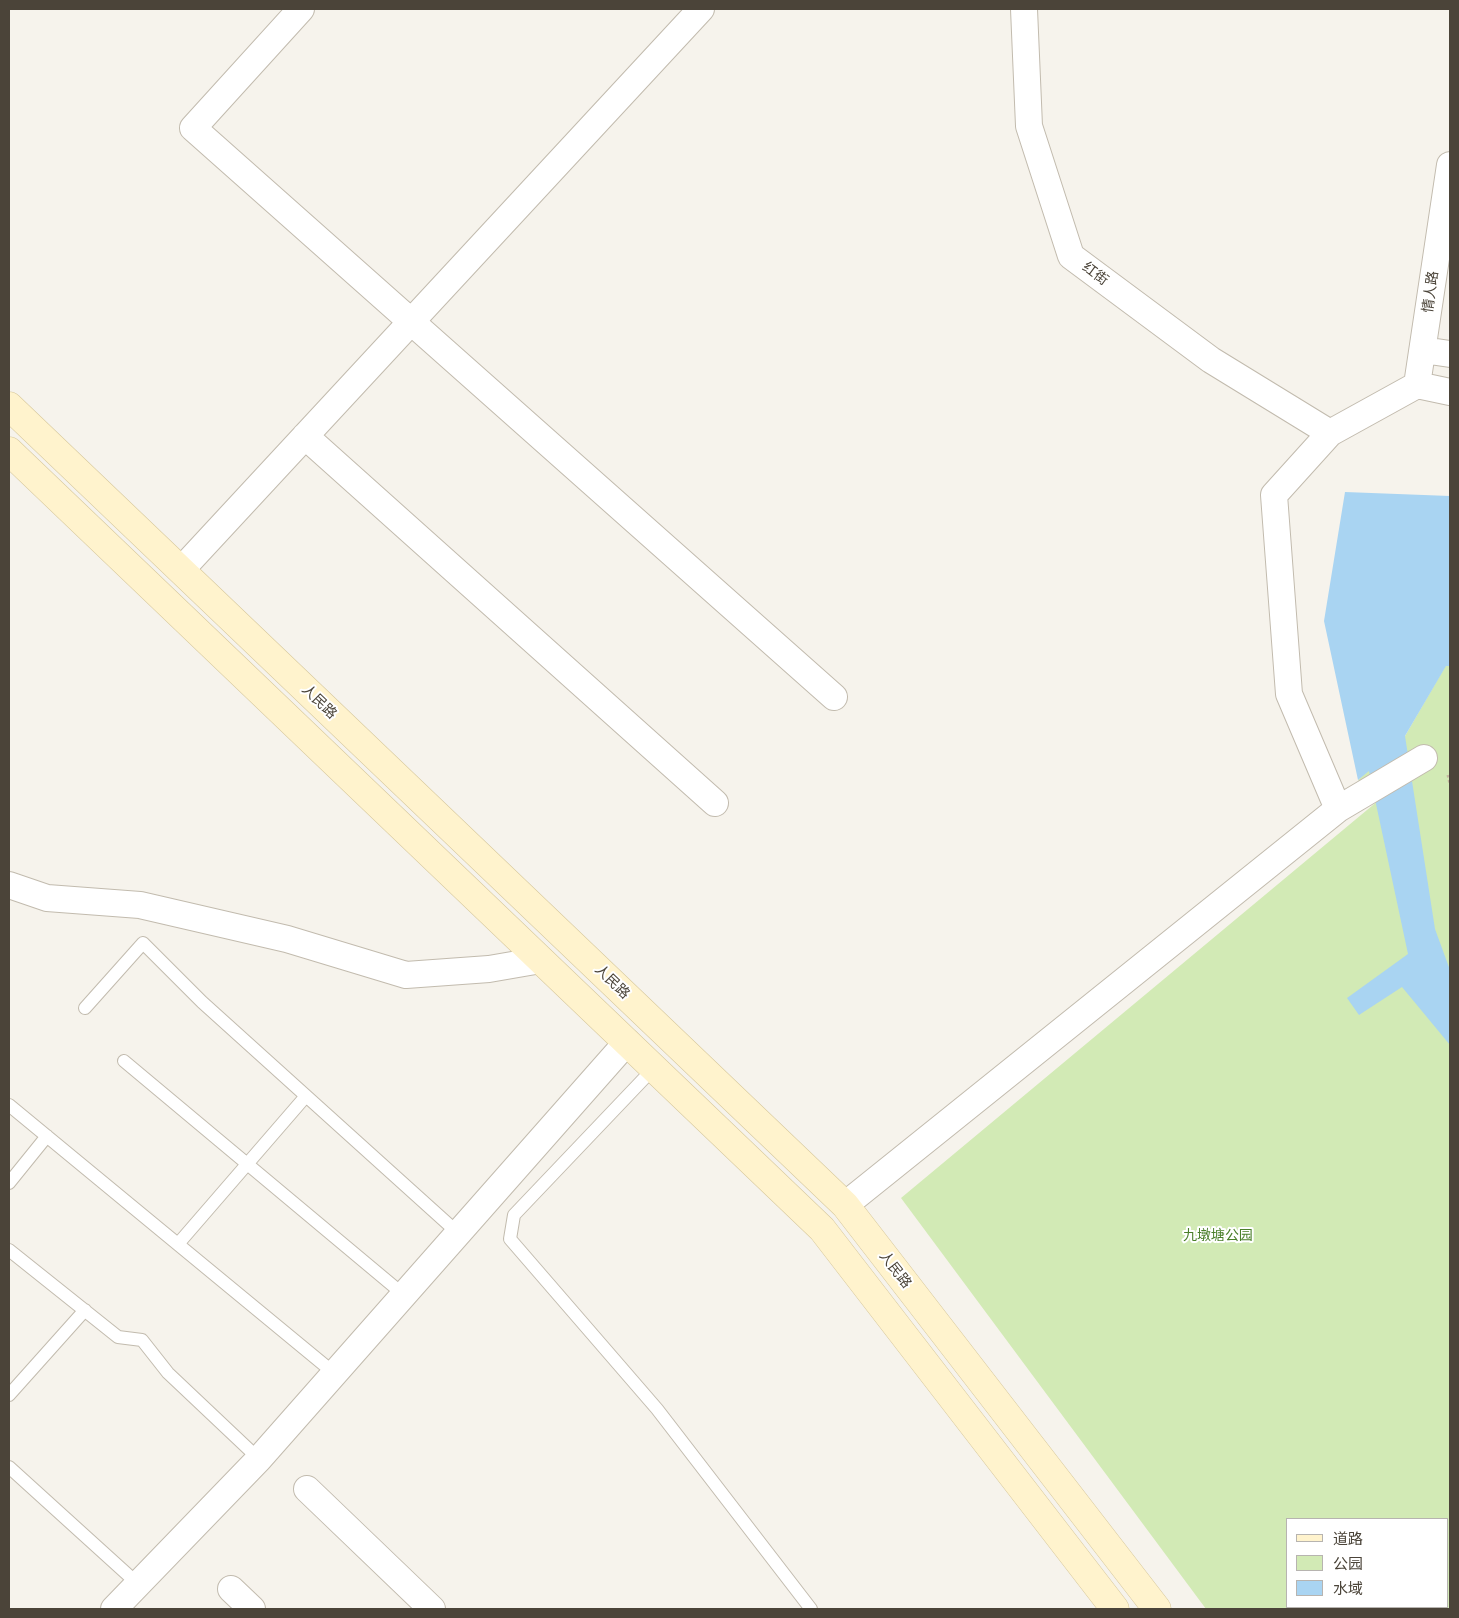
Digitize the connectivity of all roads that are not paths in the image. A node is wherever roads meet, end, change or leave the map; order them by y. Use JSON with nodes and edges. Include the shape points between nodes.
{"nodes":[{"id":1,"x":301,"y":9,"type":"edge"},
{"id":2,"x":701,"y":9,"type":"edge"},
{"id":3,"x":1024,"y":9,"type":"edge"},
{"id":4,"x":1450,"y":166,"type":"edge"},
{"id":5,"x":1423,"y":350,"type":"junction"},
{"id":6,"x":1450,"y":354,"type":"edge"},
{"id":7,"x":1417,"y":385,"type":"junction"},
{"id":8,"x":1450,"y":392,"type":"edge"},
{"id":9,"x":9,"y":406,"type":"edge"},
{"id":10,"x":1330,"y":433,"type":"junction"},
{"id":11,"x":305,"y":436,"type":"junction"},
{"id":12,"x":9,"y":451,"type":"edge"},
{"id":13,"x":181,"y":570,"type":"junction"},
{"id":14,"x":834,"y":698,"type":"dead end"},
{"id":15,"x":1424,"y":758,"type":"dead end"},
{"id":16,"x":715,"y":803,"type":"dead end"},
{"id":17,"x":1338,"y":809,"type":"junction"},
{"id":18,"x":9,"y":885,"type":"edge"},
{"id":19,"x":541,"y":960,"type":"junction"},
{"id":20,"x":85,"y":1008,"type":"dead end"},
{"id":21,"x":627,"y":1042,"type":"junction"},
{"id":22,"x":124,"y":1061,"type":"dead end"},
{"id":23,"x":654,"y":1068,"type":"junction"},
{"id":24,"x":306,"y":1096,"type":"junction"},
{"id":25,"x":9,"y":1104,"type":"edge"},
{"id":26,"x":47,"y":1136,"type":"junction"},
{"id":27,"x":9,"y":1183,"type":"edge"},
{"id":28,"x":845,"y":1205,"type":"junction"},
{"id":29,"x":458,"y":1233,"type":"junction"},
{"id":30,"x":178,"y":1244,"type":"junction"},
{"id":31,"x":9,"y":1250,"type":"edge"},
{"id":32,"x":404,"y":1295,"type":"junction"},
{"id":33,"x":85,"y":1310,"type":"junction"},
{"id":34,"x":334,"y":1373,"type":"junction"},
{"id":35,"x":9,"y":1394,"type":"edge"},
{"id":36,"x":259,"y":1458,"type":"junction"},
{"id":37,"x":9,"y":1468,"type":"edge"},
{"id":38,"x":308,"y":1489,"type":"dead end"},
{"id":39,"x":138,"y":1584,"type":"junction"},
{"id":40,"x":231,"y":1589,"type":"dead end"},
{"id":41,"x":1112,"y":1608,"type":"edge"},
{"id":42,"x":114,"y":1609,"type":"edge"},
{"id":43,"x":252,"y":1609,"type":"edge"},
{"id":44,"x":432,"y":1609,"type":"edge"},
{"id":45,"x":811,"y":1609,"type":"edge"},
{"id":46,"x":1157,"y":1609,"type":"edge"}],
"edges":[{"from":1,"to":14,"type":"street","via":[[193,128]]},
{"from":2,"to":11,"type":"street"},
{"from":3,"to":10,"type":"street","name":"红街","via":[[1029,126],[1071,256],[1211,360]]},
{"from":4,"to":5,"type":"street","name":"情人路"},
{"from":5,"to":6,"type":"street"},
{"from":5,"to":7,"type":"street","name":"情人路"},
{"from":7,"to":8,"type":"street"},
{"from":7,"to":10,"type":"street"},
{"from":9,"to":13,"type":"main road","name":"人民路"},
{"from":10,"to":17,"type":"street","via":[[1274,495],[1289,694]]},
{"from":11,"to":13,"type":"street"},
{"from":11,"to":16,"type":"street"},
{"from":12,"to":19,"type":"main road"},
{"from":13,"to":28,"type":"main road","name":"人民路"},
{"from":15,"to":17,"type":"street"},
{"from":17,"to":28,"type":"street"},
{"from":18,"to":19,"type":"street","via":[[47,898],[149,907],[287,938],[406,974],[489,969]]},
{"from":19,"to":21,"type":"main road"},
{"from":20,"to":24,"type":"lane","via":[[143,943],[202,1002]]},
{"from":21,"to":23,"type":"main road"},
{"from":21,"to":29,"type":"street"},
{"from":22,"to":32,"type":"lane"},
{"from":23,"to":41,"type":"main road","via":[[822,1229]]},
{"from":23,"to":45,"type":"lane","via":[[514,1215],[510,1239],[657,1409]]},
{"from":24,"to":29,"type":"lane"},
{"from":24,"to":30,"type":"lane"},
{"from":25,"to":26,"type":"lane"},
{"from":26,"to":27,"type":"lane"},
{"from":26,"to":30,"type":"lane"},
{"from":28,"to":46,"type":"main road","name":"人民路"},
{"from":29,"to":32,"type":"street"},
{"from":30,"to":34,"type":"lane"},
{"from":31,"to":33,"type":"lane"},
{"from":32,"to":34,"type":"street"},
{"from":33,"to":35,"type":"lane"},
{"from":33,"to":36,"type":"lane","via":[[118,1337],[142,1340],[168,1373]]},
{"from":34,"to":36,"type":"street"},
{"from":36,"to":39,"type":"street"},
{"from":37,"to":39,"type":"lane"},
{"from":38,"to":44,"type":"street"},
{"from":39,"to":42,"type":"street"},
{"from":40,"to":43,"type":"street"}]}
